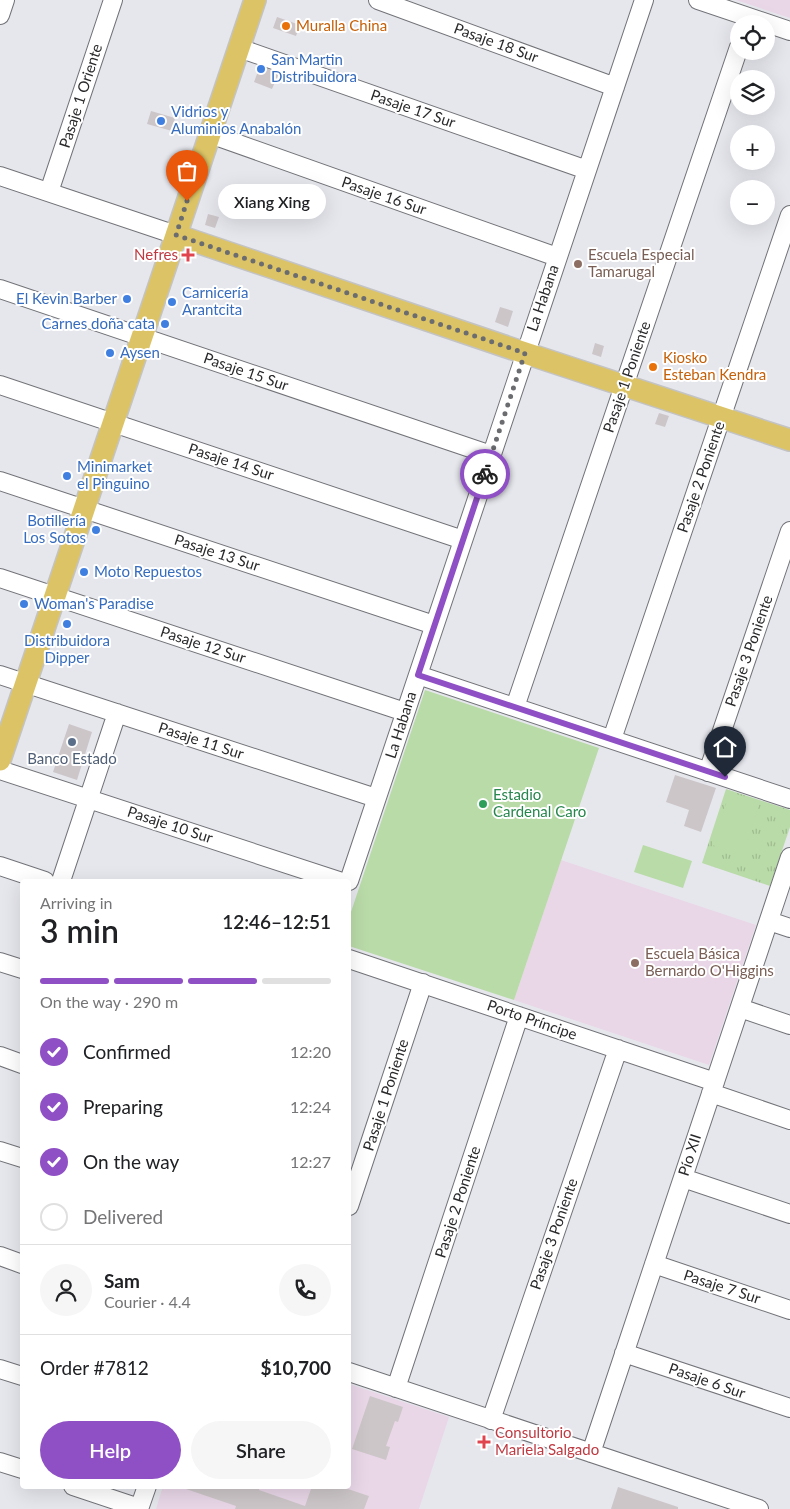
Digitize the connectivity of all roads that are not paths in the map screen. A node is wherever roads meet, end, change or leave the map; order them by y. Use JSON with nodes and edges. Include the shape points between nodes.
{"nodes":[{"id":1,"x":5,"y":0,"type":"edge"},
{"id":2,"x":113,"y":0,"type":"edge"},
{"id":3,"x":255,"y":0,"type":"edge"},
{"id":4,"x":378,"y":0,"type":"edge"},
{"id":5,"x":644,"y":0,"type":"edge"},
{"id":6,"x":698,"y":0,"type":"edge"},
{"id":7,"x":0,"y":15,"type":"edge"},
{"id":8,"x":736,"y":15,"type":"edge"},
{"id":9,"x":775,"y":27,"type":"edge"},
{"id":10,"x":790,"y":31,"type":"edge"},
{"id":11,"x":239,"y":48,"type":"junction"},
{"id":12,"x":735,"y":60,"type":"edge"},
{"id":13,"x":615,"y":87,"type":"junction"},
{"id":14,"x":210,"y":134,"type":"junction"},
{"id":15,"x":587,"y":170,"type":"junction"},
{"id":16,"x":0,"y":176,"type":"edge"},
{"id":17,"x":49,"y":192,"type":"junction"},
{"id":18,"x":790,"y":215,"type":"edge"},
{"id":19,"x":176,"y":235,"type":"junction"},
{"id":20,"x":557,"y":257,"type":"junction"},
{"id":21,"x":0,"y":289,"type":"edge"},
{"id":22,"x":142,"y":337,"type":"junction"},
{"id":23,"x":525,"y":353,"type":"junction"},
{"id":24,"x":625,"y":385,"type":"junction"},
{"id":25,"x":0,"y":386,"type":"edge"},
{"id":26,"x":721,"y":417,"type":"junction"},
{"id":27,"x":113,"y":423,"type":"junction"},
{"id":28,"x":790,"y":440,"type":"edge"},
{"id":29,"x":491,"y":455,"type":"junction"},
{"id":30,"x":0,"y":482,"type":"edge"},
{"id":31,"x":84,"y":509,"type":"junction"},
{"id":32,"x":790,"y":531,"type":"edge"},
{"id":33,"x":463,"y":540,"type":"junction"},
{"id":34,"x":0,"y":578,"type":"edge"},
{"id":35,"x":55,"y":596,"type":"junction"},
{"id":36,"x":434,"y":625,"type":"junction"},
{"id":37,"x":0,"y":675,"type":"edge"},
{"id":38,"x":418,"y":675,"type":"junction"},
{"id":39,"x":26,"y":683,"type":"junction"},
{"id":40,"x":515,"y":707,"type":"junction"},
{"id":41,"x":405,"y":712,"type":"junction"},
{"id":42,"x":117,"y":713,"type":"junction"},
{"id":43,"x":612,"y":739,"type":"junction"},
{"id":44,"x":0,"y":760,"type":"edge"},
{"id":45,"x":0,"y":770,"type":"edge"},
{"id":46,"x":708,"y":772,"type":"junction"},
{"id":47,"x":88,"y":798,"type":"junction"},
{"id":48,"x":376,"y":798,"type":"junction"},
{"id":49,"x":790,"y":799,"type":"edge"},
{"id":50,"x":790,"y":857,"type":"edge"},
{"id":51,"x":0,"y":866,"type":"edge"},
{"id":52,"x":39,"y":879,"type":"edge"},
{"id":53,"x":62,"y":879,"type":"edge"},
{"id":54,"x":333,"y":879,"type":"edge"},
{"id":55,"x":350,"y":879,"type":"edge"},
{"id":56,"x":769,"y":921,"type":"junction"},
{"id":57,"x":790,"y":928,"type":"edge"},
{"id":58,"x":351,"y":960,"type":"edge"},
{"id":59,"x":0,"y":962,"type":"edge"},
{"id":60,"x":20,"y":968,"type":"edge"},
{"id":61,"x":423,"y":984,"type":"junction"},
{"id":62,"x":740,"y":1008,"type":"junction"},
{"id":63,"x":519,"y":1016,"type":"junction"},
{"id":64,"x":790,"y":1024,"type":"edge"},
{"id":65,"x":618,"y":1049,"type":"junction"},
{"id":66,"x":0,"y":1056,"type":"edge"},
{"id":67,"x":20,"y":1063,"type":"edge"},
{"id":68,"x":713,"y":1088,"type":"junction"},
{"id":69,"x":790,"y":1120,"type":"edge"},
{"id":70,"x":0,"y":1151,"type":"edge"},
{"id":71,"x":20,"y":1157,"type":"edge"},
{"id":72,"x":683,"y":1178,"type":"junction"},
{"id":73,"x":351,"y":1200,"type":"edge"},
{"id":74,"x":790,"y":1214,"type":"edge"},
{"id":75,"x":0,"y":1256,"type":"edge"},
{"id":76,"x":20,"y":1263,"type":"edge"},
{"id":77,"x":654,"y":1264,"type":"junction"},
{"id":78,"x":790,"y":1310,"type":"edge"},
{"id":79,"x":624,"y":1353,"type":"junction"},
{"id":80,"x":0,"y":1369,"type":"edge"},
{"id":81,"x":351,"y":1373,"type":"edge"},
{"id":82,"x":20,"y":1375,"type":"edge"},
{"id":83,"x":396,"y":1388,"type":"junction"},
{"id":84,"x":790,"y":1408,"type":"edge"},
{"id":85,"x":491,"y":1420,"type":"junction"},
{"id":86,"x":591,"y":1453,"type":"junction"},
{"id":87,"x":0,"y":1462,"type":"edge"},
{"id":88,"x":20,"y":1468,"type":"edge"},
{"id":89,"x":82,"y":1489,"type":"edge"},
{"id":90,"x":146,"y":1489,"type":"edge"},
{"id":91,"x":139,"y":1509,"type":"edge"},
{"id":92,"x":759,"y":1509,"type":"edge"}],
"edges":[{"from":1,"to":7,"type":"street"},
{"from":2,"to":17,"type":"street","name":"Pasaje 1 Oriente"},
{"from":3,"to":11,"type":"main road"},
{"from":4,"to":13,"type":"street","name":"Pasaje 18 Sur"},
{"from":5,"to":13,"type":"street","name":"La Habana"},
{"from":6,"to":8,"type":"street"},
{"from":9,"to":10,"type":"street"},
{"from":11,"to":14,"type":"main road"},
{"from":11,"to":15,"type":"street","name":"Pasaje 17 Sur"},
{"from":12,"to":24,"type":"street","name":"Pasaje 1 Poniente"},
{"from":13,"to":15,"type":"street","name":"La Habana"},
{"from":14,"to":19,"type":"main road"},
{"from":14,"to":20,"type":"street","name":"Pasaje 16 Sur"},
{"from":15,"to":20,"type":"street","name":"La Habana"},
{"from":16,"to":17,"type":"street"},
{"from":17,"to":19,"type":"street"},
{"from":18,"to":26,"type":"street","name":"Pasaje 2 Poniente"},
{"from":19,"to":22,"type":"main road"},
{"from":19,"to":23,"type":"main road"},
{"from":20,"to":23,"type":"street","name":"La Habana"},
{"from":21,"to":22,"type":"street","name":"Pasaje 15 Sur"},
{"from":22,"to":27,"type":"main road"},
{"from":22,"to":29,"type":"street","name":"Pasaje 15 Sur"},
{"from":23,"to":24,"type":"main road"},
{"from":23,"to":29,"type":"street","name":"La Habana"},
{"from":24,"to":26,"type":"main road"},
{"from":24,"to":40,"type":"street","name":"Pasaje 1 Poniente"},
{"from":25,"to":27,"type":"street","name":"Pasaje 14 Sur"},
{"from":26,"to":28,"type":"main road"},
{"from":26,"to":43,"type":"street","name":"Pasaje 2 Poniente"},
{"from":27,"to":31,"type":"main road"},
{"from":27,"to":33,"type":"street","name":"Pasaje 14 Sur"},
{"from":29,"to":33,"type":"street","name":"La Habana"},
{"from":30,"to":31,"type":"street","name":"Pasaje 13 Sur"},
{"from":31,"to":35,"type":"main road"},
{"from":31,"to":36,"type":"street","name":"Pasaje 13 Sur"},
{"from":32,"to":46,"type":"street","name":"Pasaje 3 Poniente"},
{"from":33,"to":36,"type":"street","name":"La Habana"},
{"from":34,"to":35,"type":"street","name":"Pasaje 12 Sur"},
{"from":35,"to":39,"type":"main road"},
{"from":35,"to":41,"type":"street","name":"Pasaje 12 Sur"},
{"from":36,"to":38,"type":"street","name":"La Habana"},
{"from":37,"to":39,"type":"street","name":"Pasaje 11 Sur"},
{"from":38,"to":40,"type":"street"},
{"from":38,"to":41,"type":"street","name":"La Habana"},
{"from":39,"to":42,"type":"street","name":"Pasaje 11 Sur"},
{"from":39,"to":44,"type":"main road"},
{"from":40,"to":43,"type":"street"},
{"from":41,"to":48,"type":"street","name":"La Habana"},
{"from":42,"to":47,"type":"street"},
{"from":42,"to":48,"type":"street","name":"Pasaje 11 Sur"},
{"from":43,"to":46,"type":"street"},
{"from":45,"to":47,"type":"street","name":"Pasaje 10 Sur"},
{"from":46,"to":49,"type":"street"},
{"from":47,"to":53,"type":"street"},
{"from":47,"to":54,"type":"street","name":"Pasaje 10 Sur"},
{"from":48,"to":55,"type":"street","name":"La Habana"},
{"from":50,"to":56,"type":"street","name":"Pío XII"},
{"from":51,"to":52,"type":"street"},
{"from":56,"to":57,"type":"street"},
{"from":56,"to":62,"type":"street","name":"Pío XII"},
{"from":58,"to":61,"type":"street","name":"Porto Príncipe"},
{"from":59,"to":60,"type":"street"},
{"from":61,"to":63,"type":"street","name":"Porto Príncipe"},
{"from":61,"to":73,"type":"street","name":"Pasaje 1 Poniente"},
{"from":62,"to":64,"type":"street"},
{"from":62,"to":68,"type":"street","name":"Pío XII"},
{"from":63,"to":65,"type":"street","name":"Porto Príncipe"},
{"from":63,"to":83,"type":"street","name":"Pasaje 2 Poniente"},
{"from":65,"to":68,"type":"street","name":"Porto Príncipe"},
{"from":65,"to":85,"type":"street","name":"Pasaje 3 Poniente"},
{"from":66,"to":67,"type":"street"},
{"from":68,"to":69,"type":"street","name":"Porto Príncipe"},
{"from":68,"to":72,"type":"street","name":"Pío XII"},
{"from":70,"to":71,"type":"street"},
{"from":72,"to":74,"type":"street"},
{"from":72,"to":77,"type":"street","name":"Pío XII"},
{"from":75,"to":76,"type":"street"},
{"from":77,"to":78,"type":"street","name":"Pasaje 7 Sur"},
{"from":77,"to":79,"type":"street","name":"Pío XII"},
{"from":79,"to":84,"type":"street","name":"Pasaje 6 Sur"},
{"from":79,"to":86,"type":"street","name":"Pío XII"},
{"from":80,"to":82,"type":"street"},
{"from":81,"to":83,"type":"street"},
{"from":83,"to":85,"type":"street"},
{"from":85,"to":86,"type":"street"},
{"from":86,"to":92,"type":"street"},
{"from":87,"to":88,"type":"street"},
{"from":89,"to":91,"type":"street"},
{"from":90,"to":91,"type":"street"}]}
